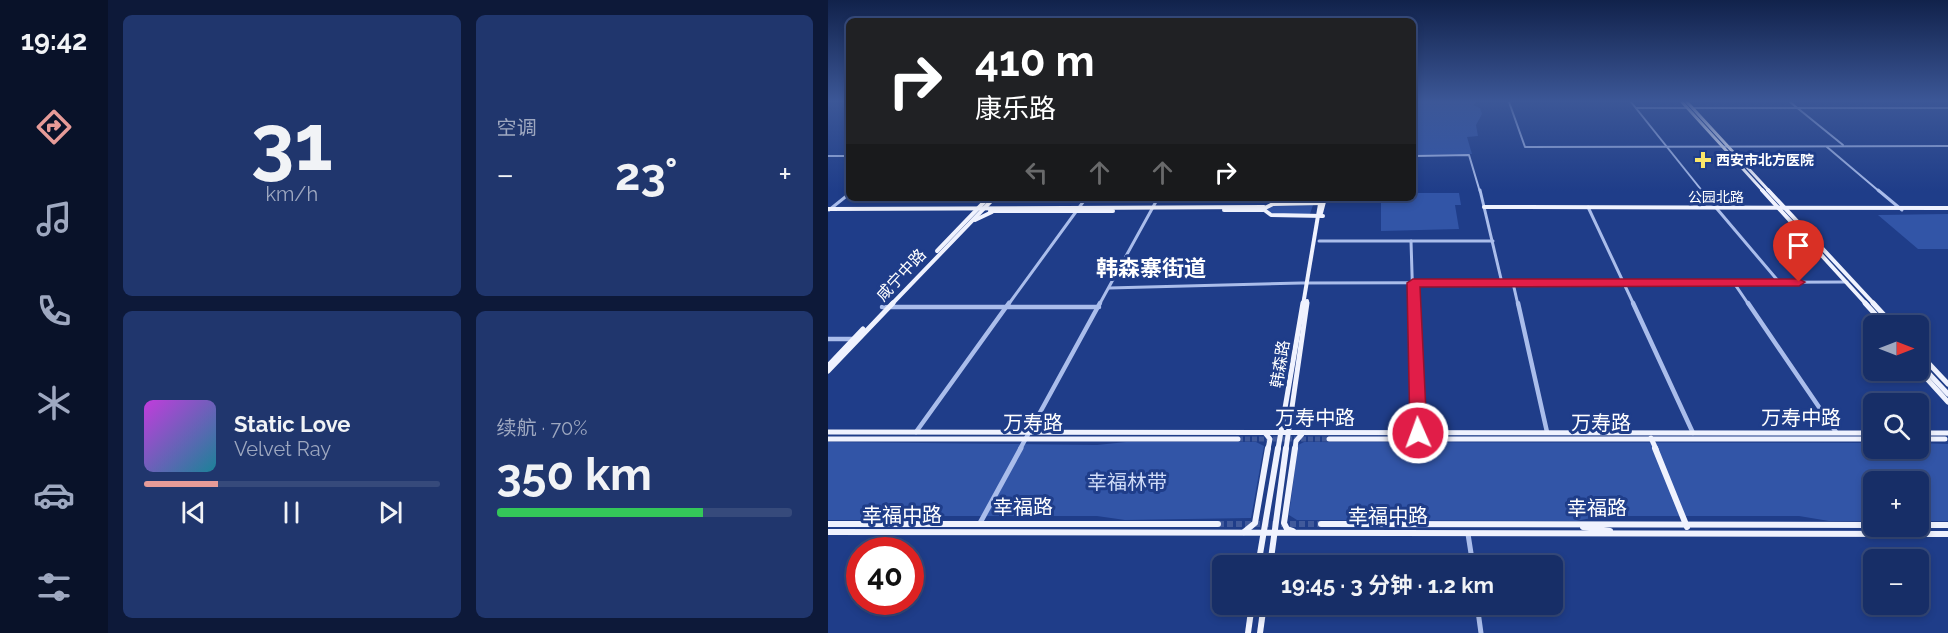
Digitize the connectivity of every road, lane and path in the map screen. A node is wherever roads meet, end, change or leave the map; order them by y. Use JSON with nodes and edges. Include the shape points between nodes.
{"nodes":[{"id":1,"x":1520,"y":132,"type":"edge"},
{"id":2,"x":1653,"y":132,"type":"edge"},
{"id":3,"x":1710,"y":132,"type":"edge"},
{"id":4,"x":1714,"y":132,"type":"edge"},
{"id":5,"x":1826,"y":132,"type":"edge"},
{"id":6,"x":1664,"y":146,"type":"junction"},
{"id":7,"x":1722,"y":146,"type":"junction"},
{"id":8,"x":1728,"y":146,"type":"junction"},
{"id":9,"x":1826,"y":146,"type":"junction"},
{"id":10,"x":1844,"y":146,"type":"junction"},
{"id":11,"x":1948,"y":146,"type":"edge"},
{"id":12,"x":828,"y":156,"type":"edge"},
{"id":13,"x":846,"y":156,"type":"edge"},
{"id":14,"x":1416,"y":156,"type":"edge"},
{"id":15,"x":846,"y":196,"type":"edge"},
{"id":16,"x":986,"y":201,"type":"edge"},
{"id":17,"x":992,"y":201,"type":"edge"},
{"id":18,"x":994,"y":201,"type":"edge"},
{"id":19,"x":1084,"y":201,"type":"edge"},
{"id":20,"x":1156,"y":201,"type":"edge"},
{"id":21,"x":1323,"y":201,"type":"edge"},
{"id":22,"x":1588,"y":208,"type":"junction"},
{"id":23,"x":980,"y":209,"type":"junction"},
{"id":24,"x":1002,"y":209,"type":"junction"},
{"id":25,"x":1077,"y":209,"type":"junction"},
{"id":26,"x":1152,"y":209,"type":"junction"},
{"id":27,"x":1263,"y":209,"type":"junction"},
{"id":28,"x":1485,"y":209,"type":"junction"},
{"id":29,"x":1716,"y":209,"type":"junction"},
{"id":30,"x":1784,"y":209,"type":"junction"},
{"id":31,"x":1901,"y":209,"type":"junction"},
{"id":32,"x":1948,"y":209,"type":"edge"},
{"id":33,"x":829,"y":210,"type":"edge"},
{"id":34,"x":1320,"y":216,"type":"junction"},
{"id":35,"x":957,"y":236,"type":"junction"},
{"id":36,"x":1411,"y":241,"type":"junction"},
{"id":37,"x":1493,"y":241,"type":"junction"},
{"id":38,"x":1319,"y":242,"type":"dead end"},
{"id":39,"x":1847,"y":282,"type":"junction"},
{"id":40,"x":1309,"y":283,"type":"junction"},
{"id":41,"x":1413,"y":283,"type":"junction"},
{"id":42,"x":1503,"y":283,"type":"junction"},
{"id":43,"x":1513,"y":283,"type":"junction"},
{"id":44,"x":1623,"y":283,"type":"junction"},
{"id":45,"x":1734,"y":283,"type":"junction"},
{"id":46,"x":1779,"y":283,"type":"junction"},
{"id":47,"x":1109,"y":288,"type":"junction"},
{"id":48,"x":1006,"y":306,"type":"junction"},
{"id":49,"x":885,"y":307,"type":"junction"},
{"id":50,"x":1099,"y":307,"type":"junction"},
{"id":51,"x":1876,"y":315,"type":"edge"},
{"id":52,"x":1884,"y":315,"type":"edge"},
{"id":53,"x":828,"y":339,"type":"edge"},
{"id":54,"x":858,"y":339,"type":"junction"},
{"id":55,"x":1929,"y":364,"type":"edge"},
{"id":56,"x":828,"y":366,"type":"edge"},
{"id":57,"x":828,"y":371,"type":"edge"},
{"id":58,"x":1929,"y":374,"type":"edge"},
{"id":59,"x":1929,"y":381,"type":"edge"},
{"id":60,"x":1948,"y":384,"type":"edge"},
{"id":61,"x":1948,"y":394,"type":"edge"},
{"id":62,"x":1948,"y":402,"type":"edge"},
{"id":63,"x":828,"y":432,"type":"edge"},
{"id":64,"x":916,"y":432,"type":"junction"},
{"id":65,"x":1285,"y":432,"type":"junction"},
{"id":66,"x":1308,"y":432,"type":"junction"},
{"id":67,"x":1547,"y":432,"type":"junction"},
{"id":68,"x":1610,"y":432,"type":"junction"},
{"id":69,"x":1836,"y":432,"type":"junction"},
{"id":70,"x":981,"y":433,"type":"junction"},
{"id":71,"x":1262,"y":433,"type":"junction"},
{"id":72,"x":1418,"y":433,"type":"junction"},
{"id":73,"x":1693,"y":433,"type":"junction"},
{"id":74,"x":1734,"y":433,"type":"junction"},
{"id":75,"x":1863,"y":433,"type":"edge"},
{"id":76,"x":1929,"y":434,"type":"edge"},
{"id":77,"x":1028,"y":436,"type":"junction"},
{"id":78,"x":1651,"y":436,"type":"junction"},
{"id":79,"x":1947,"y":436,"type":"edge"},
{"id":80,"x":1929,"y":438,"type":"edge"},
{"id":81,"x":828,"y":439,"type":"edge"},
{"id":82,"x":1013,"y":439,"type":"junction"},
{"id":83,"x":1238,"y":439,"type":"tunnel mouth"},
{"id":84,"x":1329,"y":439,"type":"tunnel mouth"},
{"id":85,"x":1584,"y":439,"type":"junction"},
{"id":86,"x":1783,"y":439,"type":"junction"},
{"id":87,"x":1863,"y":439,"type":"edge"},
{"id":88,"x":828,"y":524,"type":"edge"},
{"id":89,"x":980,"y":524,"type":"junction"},
{"id":90,"x":1218,"y":524,"type":"tunnel mouth"},
{"id":91,"x":1321,"y":524,"type":"tunnel mouth"},
{"id":92,"x":1562,"y":525,"type":"junction"},
{"id":93,"x":1686,"y":525,"type":"junction"},
{"id":94,"x":1863,"y":525,"type":"edge"},
{"id":95,"x":1929,"y":525,"type":"edge"},
{"id":96,"x":1948,"y":525,"type":"edge"},
{"id":97,"x":828,"y":532,"type":"edge"},
{"id":98,"x":975,"y":532,"type":"junction"},
{"id":99,"x":1241,"y":532,"type":"junction"},
{"id":100,"x":1275,"y":532,"type":"junction"},
{"id":101,"x":1300,"y":532,"type":"junction"},
{"id":102,"x":1468,"y":532,"type":"junction"},
{"id":103,"x":1263,"y":533,"type":"junction"},
{"id":104,"x":1628,"y":533,"type":"junction"},
{"id":105,"x":1689,"y":533,"type":"junction"},
{"id":106,"x":1948,"y":534,"type":"edge"},
{"id":107,"x":1260,"y":555,"type":"edge"},
{"id":108,"x":1272,"y":555,"type":"edge"},
{"id":109,"x":1471,"y":555,"type":"edge"},
{"id":110,"x":1250,"y":615,"type":"edge"},
{"id":111,"x":1262,"y":615,"type":"edge"},
{"id":112,"x":1479,"y":615,"type":"edge"},
{"id":113,"x":1248,"y":633,"type":"edge"},
{"id":114,"x":1260,"y":633,"type":"edge"},
{"id":115,"x":1480,"y":633,"type":"edge"}],
"edges":[{"from":1,"to":6,"type":"street","via":[[1525,147]]},
{"from":2,"to":6,"type":"street"},
{"from":3,"to":7,"type":"main road"},
{"from":4,"to":8,"type":"main road"},
{"from":5,"to":10,"type":"street"},
{"from":6,"to":7,"type":"street"},
{"from":6,"to":29,"type":"street"},
{"from":7,"to":8,"type":"street"},
{"from":7,"to":30,"type":"main road"},
{"from":8,"to":9,"type":"street"},
{"from":8,"to":30,"type":"main road"},
{"from":9,"to":10,"type":"street"},
{"from":9,"to":31,"type":"street"},
{"from":10,"to":11,"type":"street"},
{"from":12,"to":13,"type":"street"},
{"from":14,"to":28,"type":"street","via":[[1469,155]]},
{"from":15,"to":33,"type":"street"},
{"from":16,"to":23,"type":"main road","name":"咸宁中路"},
{"from":17,"to":23,"type":"main road","name":"咸宁中路"},
{"from":18,"to":24,"type":"main road","via":[[993,204]]},
{"from":19,"to":25,"type":"street"},
{"from":20,"to":26,"type":"street"},
{"from":21,"to":27,"type":"main road","via":[[1273,204]]},
{"from":21,"to":34,"type":"main road","name":"韩森路"},
{"from":22,"to":28,"type":"main road","name":"公园北路"},
{"from":22,"to":29,"type":"main road","name":"公园北路"},
{"from":22,"to":44,"type":"street"},
{"from":23,"to":24,"type":"main road"},
{"from":23,"to":33,"type":"main road"},
{"from":23,"to":35,"type":"main road","name":"咸宁中路"},
{"from":23,"to":49,"type":"main road","name":"咸宁中路"},
{"from":24,"to":25,"type":"main road"},
{"from":24,"to":35,"type":"main road","via":[[981,216]]},
{"from":25,"to":26,"type":"main road"},
{"from":25,"to":48,"type":"street"},
{"from":26,"to":27,"type":"main road"},
{"from":26,"to":47,"type":"street"},
{"from":27,"to":34,"type":"main road","via":[[1271,215]]},
{"from":28,"to":37,"type":"street"},
{"from":29,"to":30,"type":"main road","name":"公园北路"},
{"from":29,"to":46,"type":"street"},
{"from":30,"to":31,"type":"main road","name":"公园北路"},
{"from":30,"to":39,"type":"main road"},
{"from":30,"to":52,"type":"main road"},
{"from":31,"to":32,"type":"main road","name":"公园北路"},
{"from":34,"to":40,"type":"main road","name":"韩森路"},
{"from":35,"to":49,"type":"main road","name":"咸宁中路"},
{"from":36,"to":37,"type":"street"},
{"from":36,"to":38,"type":"street"},
{"from":36,"to":41,"type":"street"},
{"from":37,"to":42,"type":"street"},
{"from":39,"to":46,"type":"street"},
{"from":39,"to":51,"type":"main road"},
{"from":40,"to":41,"type":"street"},
{"from":40,"to":47,"type":"street"},
{"from":40,"to":65,"type":"main road","name":"韩森路"},
{"from":41,"to":42,"type":"street"},
{"from":41,"to":72,"type":"street"},
{"from":42,"to":43,"type":"street"},
{"from":43,"to":44,"type":"street"},
{"from":43,"to":67,"type":"street"},
{"from":44,"to":45,"type":"street"},
{"from":44,"to":73,"type":"street"},
{"from":45,"to":46,"type":"street"},
{"from":45,"to":69,"type":"street"},
{"from":47,"to":50,"type":"street"},
{"from":48,"to":49,"type":"street"},
{"from":48,"to":50,"type":"street"},
{"from":48,"to":64,"type":"street"},
{"from":49,"to":54,"type":"main road","name":"咸宁中路"},
{"from":50,"to":77,"type":"street"},
{"from":53,"to":54,"type":"street"},
{"from":54,"to":56,"type":"main road","name":"咸宁中路"},
{"from":54,"to":57,"type":"main road","name":"咸宁中路"},
{"from":55,"to":60,"type":"main road"},
{"from":58,"to":61,"type":"main road"},
{"from":59,"to":62,"type":"main road"},
{"from":63,"to":64,"type":"main road","name":"万寿中路"},
{"from":64,"to":70,"type":"main road","name":"万寿中路"},
{"from":65,"to":66,"type":"main road","name":"万寿中路"},
{"from":65,"to":71,"type":"main road","name":"万寿中路"},
{"from":65,"to":100,"type":"main road","name":"韩森路","via":[[1288,441]]},
{"from":65,"to":103,"type":"main road","name":"韩森路"},
{"from":66,"to":72,"type":"main road","name":"万寿中路"},
{"from":66,"to":101,"type":"main road","via":[[1296,441],[1284,523],[1287,529]]},
{"from":67,"to":68,"type":"main road","name":"万寿中路"},
{"from":67,"to":72,"type":"main road","name":"万寿中路"},
{"from":68,"to":78,"type":"main road","name":"万寿中路"},
{"from":68,"to":85,"type":"main road"},
{"from":69,"to":74,"type":"main road","name":"万寿中路"},
{"from":69,"to":75,"type":"main road","name":"万寿中路"},
{"from":70,"to":77,"type":"main road","name":"万寿中路"},
{"from":70,"to":82,"type":"main road"},
{"from":71,"to":77,"type":"main road","name":"万寿中路"},
{"from":71,"to":99,"type":"main road","via":[[1270,439],[1255,523]]},
{"from":73,"to":74,"type":"main road","name":"万寿中路"},
{"from":73,"to":78,"type":"main road","name":"万寿中路"},
{"from":74,"to":86,"type":"main road"},
{"from":76,"to":79,"type":"main road"},
{"from":77,"to":82,"type":"main road","name":"万寿路"},
{"from":77,"to":83,"type":"main road","name":"万寿路"},
{"from":77,"to":89,"type":"street"},
{"from":78,"to":85,"type":"main road","name":"万寿路"},
{"from":78,"to":86,"type":"main road","name":"万寿路"},
{"from":78,"to":93,"type":"main road"},
{"from":79,"to":80,"type":"main road"},
{"from":81,"to":82,"type":"main road","name":"万寿路"},
{"from":84,"to":85,"type":"main road","name":"万寿路"},
{"from":86,"to":87,"type":"main road","name":"万寿路"},
{"from":88,"to":89,"type":"main road","name":"幸福路"},
{"from":89,"to":90,"type":"main road","name":"幸福路"},
{"from":89,"to":98,"type":"street"},
{"from":91,"to":92,"type":"main road","name":"幸福路"},
{"from":92,"to":93,"type":"main road","name":"幸福路"},
{"from":92,"to":104,"type":"main road"},
{"from":93,"to":94,"type":"main road","name":"幸福路"},
{"from":93,"to":105,"type":"main road"},
{"from":95,"to":96,"type":"main road"},
{"from":97,"to":98,"type":"main road","name":"幸福中路"},
{"from":98,"to":99,"type":"main road","name":"幸福中路"},
{"from":99,"to":103,"type":"main road","name":"幸福中路"},
{"from":100,"to":101,"type":"main road","name":"幸福中路"},
{"from":100,"to":103,"type":"main road","name":"幸福中路"},
{"from":100,"to":108,"type":"main road","name":"韩森路"},
{"from":101,"to":102,"type":"main road","name":"幸福中路"},
{"from":102,"to":104,"type":"main road","name":"幸福中路"},
{"from":102,"to":109,"type":"street"},
{"from":103,"to":107,"type":"main road","name":"韩森路"},
{"from":104,"to":105,"type":"main road","name":"幸福中路"},
{"from":105,"to":106,"type":"main road","name":"幸福中路"},
{"from":110,"to":113,"type":"main road"},
{"from":111,"to":114,"type":"main road"},
{"from":112,"to":115,"type":"street"}]}
